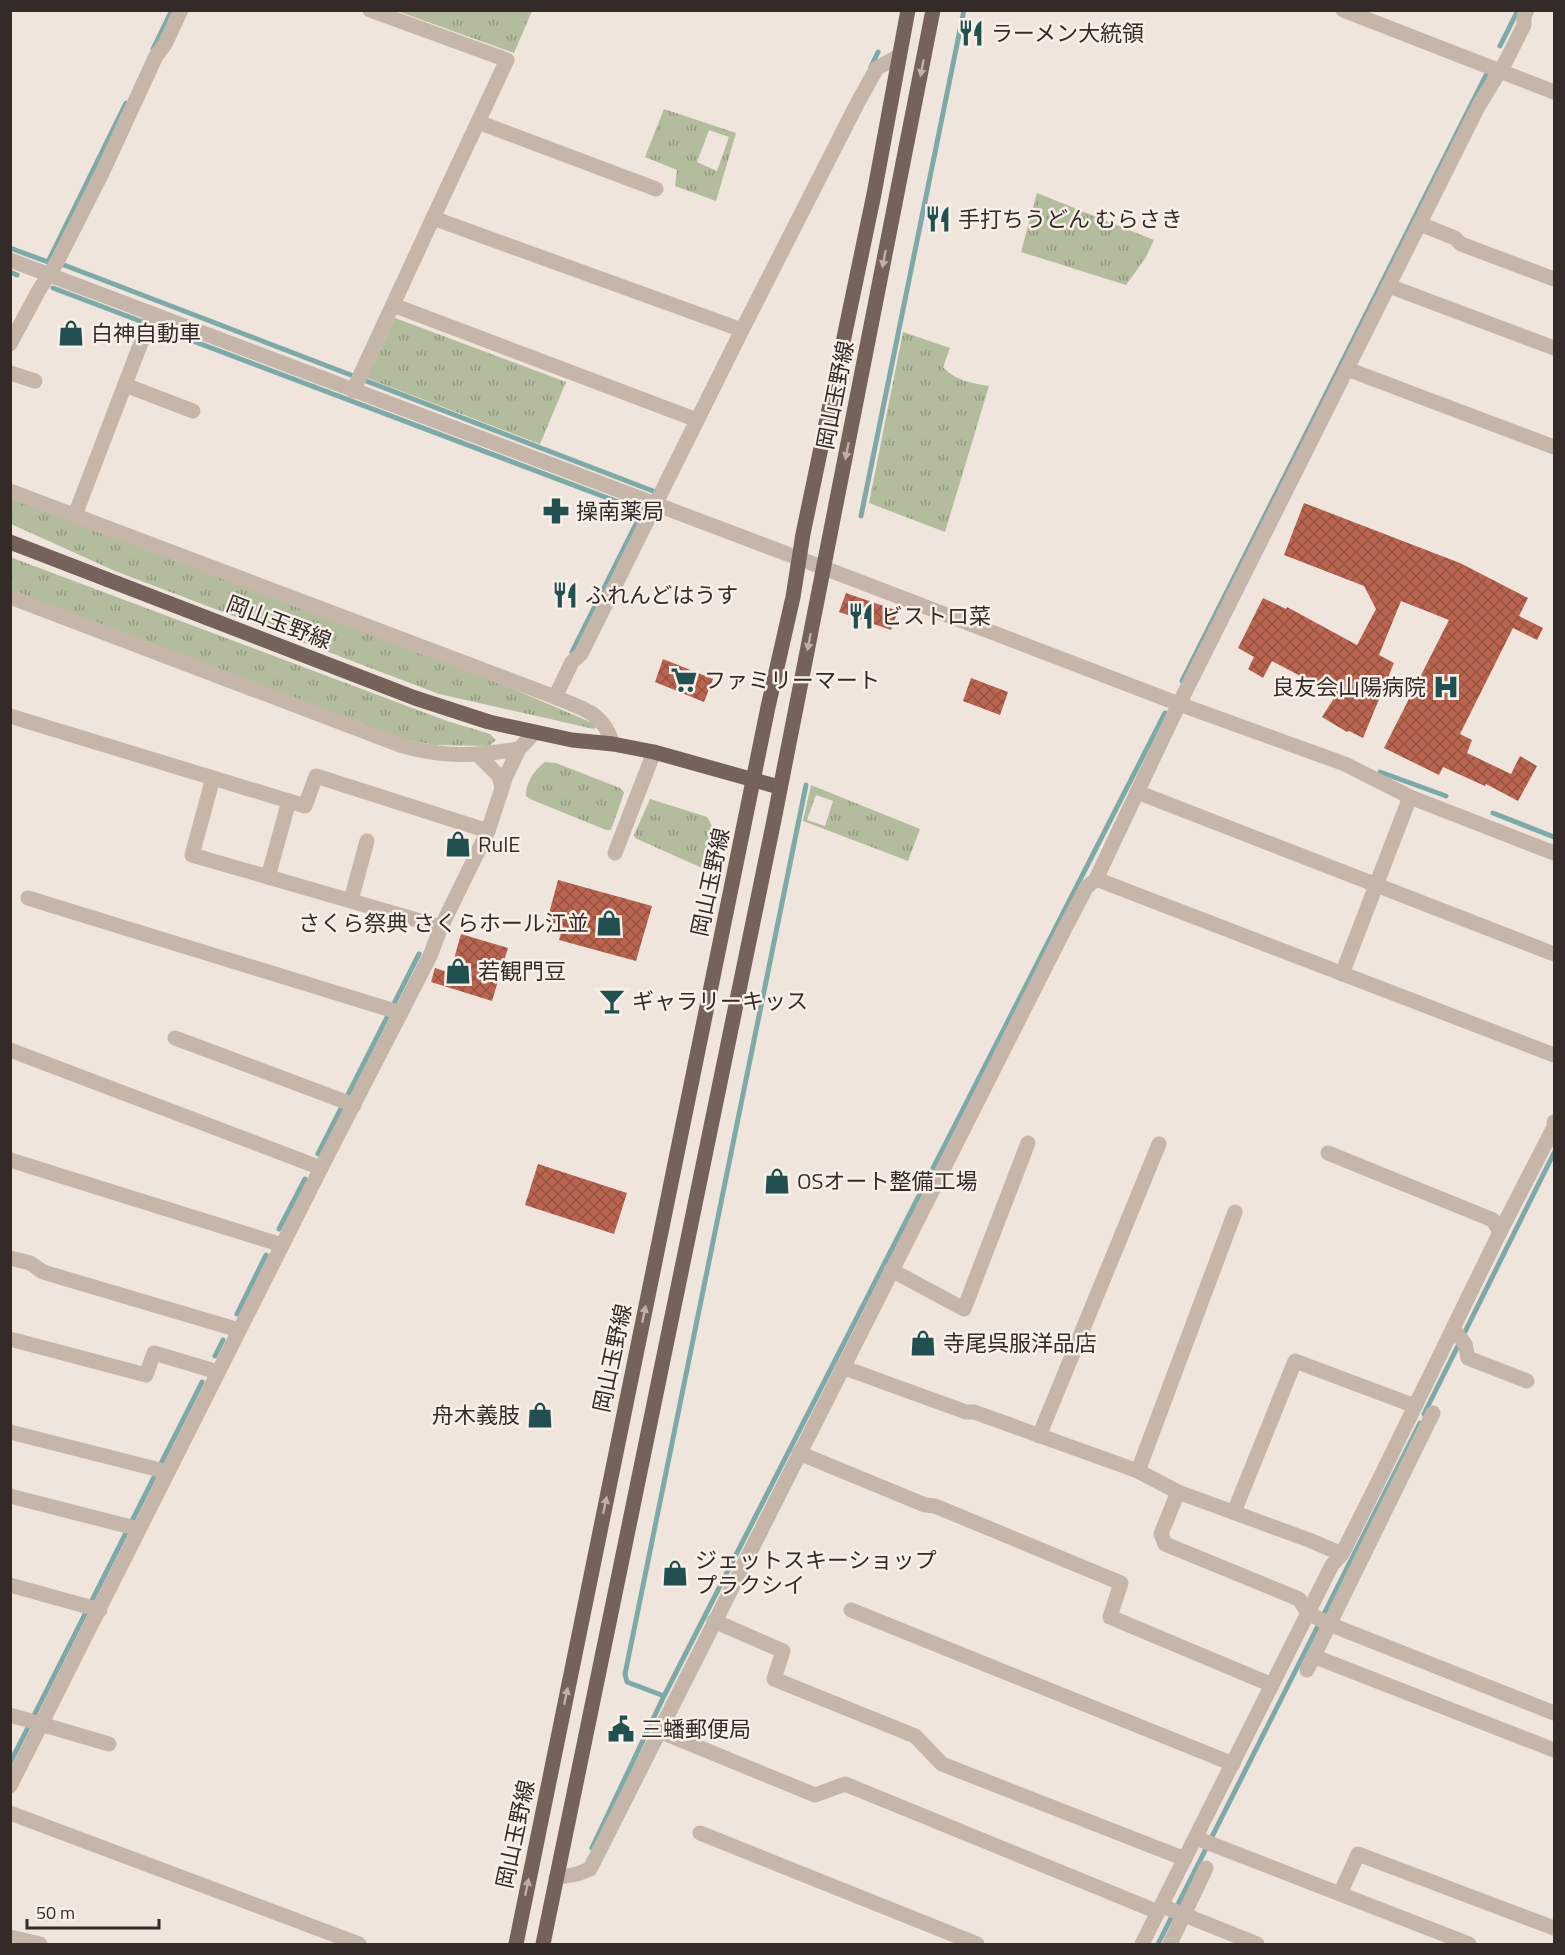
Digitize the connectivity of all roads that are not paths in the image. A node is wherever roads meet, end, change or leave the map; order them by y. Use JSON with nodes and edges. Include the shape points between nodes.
{"nodes":[{"id":1,"x":181,"y":10,"type":"edge"},
{"id":2,"x":370,"y":10,"type":"edge"},
{"id":3,"x":908,"y":10,"type":"edge"},
{"id":4,"x":933,"y":10,"type":"edge"},
{"id":5,"x":1343,"y":10,"type":"edge"},
{"id":6,"x":1527,"y":10,"type":"edge"},
{"id":7,"x":899,"y":56,"type":"junction"},
{"id":8,"x":1500,"y":71,"type":"junction"},
{"id":9,"x":1554,"y":92,"type":"edge"},
{"id":10,"x":478,"y":122,"type":"junction"},
{"id":11,"x":656,"y":189,"type":"dead end"},
{"id":12,"x":433,"y":218,"type":"junction"},
{"id":13,"x":1420,"y":224,"type":"junction"},
{"id":14,"x":10,"y":260,"type":"edge"},
{"id":15,"x":53,"y":267,"type":"junction"},
{"id":16,"x":1554,"y":279,"type":"edge"},
{"id":17,"x":1389,"y":286,"type":"junction"},
{"id":18,"x":393,"y":305,"type":"junction"},
{"id":19,"x":149,"y":321,"type":"junction"},
{"id":20,"x":738,"y":329,"type":"junction"},
{"id":21,"x":10,"y":344,"type":"edge"},
{"id":22,"x":1554,"y":348,"type":"edge"},
{"id":23,"x":1347,"y":369,"type":"junction"},
{"id":24,"x":10,"y":373,"type":"edge"},
{"id":25,"x":35,"y":381,"type":"dead end"},
{"id":26,"x":357,"y":383,"type":"junction"},
{"id":27,"x":124,"y":385,"type":"junction"},
{"id":28,"x":193,"y":411,"type":"dead end"},
{"id":29,"x":692,"y":418,"type":"junction"},
{"id":30,"x":1554,"y":447,"type":"edge"},
{"id":31,"x":10,"y":491,"type":"edge"},
{"id":32,"x":650,"y":502,"type":"junction"},
{"id":33,"x":75,"y":515,"type":"junction"},
{"id":34,"x":10,"y":542,"type":"edge"},
{"id":35,"x":798,"y":558,"type":"junction"},
{"id":36,"x":824,"y":567,"type":"junction"},
{"id":37,"x":10,"y":597,"type":"edge"},
{"id":38,"x":555,"y":697,"type":"junction"},
{"id":39,"x":1179,"y":704,"type":"junction"},
{"id":40,"x":10,"y":716,"type":"edge"},
{"id":41,"x":535,"y":732,"type":"junction"},
{"id":42,"x":613,"y":744,"type":"junction"},
{"id":43,"x":519,"y":750,"type":"junction"},
{"id":44,"x":654,"y":752,"type":"junction"},
{"id":45,"x":478,"y":755,"type":"junction"},
{"id":46,"x":213,"y":777,"type":"junction"},
{"id":47,"x":754,"y":780,"type":"junction"},
{"id":48,"x":779,"y":787,"type":"junction"},
{"id":49,"x":502,"y":788,"type":"junction"},
{"id":50,"x":1137,"y":792,"type":"junction"},
{"id":51,"x":1410,"y":797,"type":"junction"},
{"id":52,"x":289,"y":801,"type":"junction"},
{"id":53,"x":488,"y":831,"type":"junction"},
{"id":54,"x":367,"y":841,"type":"dead end"},
{"id":55,"x":615,"y":853,"type":"dead end"},
{"id":56,"x":1554,"y":853,"type":"edge"},
{"id":57,"x":268,"y":877,"type":"junction"},
{"id":58,"x":1096,"y":879,"type":"junction"},
{"id":59,"x":1376,"y":885,"type":"junction"},
{"id":60,"x":28,"y":898,"type":"dead end"},
{"id":61,"x":351,"y":900,"type":"junction"},
{"id":62,"x":441,"y":927,"type":"junction"},
{"id":63,"x":1554,"y":954,"type":"edge"},
{"id":64,"x":1342,"y":974,"type":"junction"},
{"id":65,"x":392,"y":1010,"type":"junction"},
{"id":66,"x":175,"y":1038,"type":"dead end"},
{"id":67,"x":10,"y":1050,"type":"edge"},
{"id":68,"x":1554,"y":1055,"type":"edge"},
{"id":69,"x":347,"y":1102,"type":"junction"},
{"id":70,"x":1554,"y":1122,"type":"edge"},
{"id":71,"x":1028,"y":1143,"type":"dead end"},
{"id":72,"x":1159,"y":1143,"type":"dead end"},
{"id":73,"x":1328,"y":1153,"type":"dead end"},
{"id":74,"x":10,"y":1160,"type":"edge"},
{"id":75,"x":321,"y":1168,"type":"junction"},
{"id":76,"x":1234,"y":1212,"type":"dead end"},
{"id":77,"x":1500,"y":1232,"type":"junction"},
{"id":78,"x":282,"y":1245,"type":"junction"},
{"id":79,"x":10,"y":1258,"type":"edge"},
{"id":80,"x":891,"y":1270,"type":"junction"},
{"id":81,"x":239,"y":1330,"type":"junction"},
{"id":82,"x":1458,"y":1335,"type":"junction"},
{"id":83,"x":10,"y":1339,"type":"edge"},
{"id":84,"x":842,"y":1367,"type":"junction"},
{"id":85,"x":218,"y":1372,"type":"junction"},
{"id":86,"x":1527,"y":1381,"type":"dead end"},
{"id":87,"x":1415,"y":1406,"type":"junction"},
{"id":88,"x":1433,"y":1413,"type":"dead end"},
{"id":89,"x":10,"y":1432,"type":"edge"},
{"id":90,"x":1039,"y":1436,"type":"junction"},
{"id":91,"x":799,"y":1453,"type":"junction"},
{"id":92,"x":162,"y":1470,"type":"junction"},
{"id":93,"x":1138,"y":1471,"type":"junction"},
{"id":94,"x":1178,"y":1492,"type":"junction"},
{"id":95,"x":10,"y":1496,"type":"edge"},
{"id":96,"x":1234,"y":1512,"type":"junction"},
{"id":97,"x":133,"y":1527,"type":"junction"},
{"id":98,"x":1342,"y":1554,"type":"junction"},
{"id":99,"x":10,"y":1585,"type":"edge"},
{"id":100,"x":94,"y":1608,"type":"junction"},
{"id":101,"x":851,"y":1610,"type":"dead end"},
{"id":102,"x":1319,"y":1619,"type":"junction"},
{"id":103,"x":714,"y":1621,"type":"junction"},
{"id":104,"x":1304,"y":1656,"type":"junction"},
{"id":105,"x":1272,"y":1685,"type":"junction"},
{"id":106,"x":1554,"y":1713,"type":"edge"},
{"id":107,"x":10,"y":1715,"type":"edge"},
{"id":108,"x":35,"y":1722,"type":"junction"},
{"id":109,"x":659,"y":1731,"type":"junction"},
{"id":110,"x":109,"y":1744,"type":"dead end"},
{"id":111,"x":1554,"y":1750,"type":"edge"},
{"id":112,"x":1233,"y":1764,"type":"junction"},
{"id":113,"x":10,"y":1786,"type":"edge"},
{"id":114,"x":10,"y":1813,"type":"edge"},
{"id":115,"x":700,"y":1833,"type":"dead end"},
{"id":116,"x":1204,"y":1841,"type":"junction"},
{"id":117,"x":1185,"y":1859,"type":"junction"},
{"id":118,"x":1206,"y":1868,"type":"dead end"},
{"id":119,"x":556,"y":1878,"type":"junction"},
{"id":120,"x":1340,"y":1894,"type":"junction"},
{"id":121,"x":1170,"y":1911,"type":"junction"},
{"id":122,"x":1554,"y":1928,"type":"edge"},
{"id":123,"x":10,"y":1937,"type":"edge"},
{"id":124,"x":40,"y":1944,"type":"edge"},
{"id":125,"x":359,"y":1944,"type":"edge"},
{"id":126,"x":516,"y":1944,"type":"edge"},
{"id":127,"x":543,"y":1944,"type":"edge"},
{"id":128,"x":977,"y":1944,"type":"edge"},
{"id":129,"x":1142,"y":1944,"type":"edge"},
{"id":130,"x":1170,"y":1944,"type":"edge"},
{"id":131,"x":1257,"y":1944,"type":"edge"},
{"id":132,"x":1469,"y":1944,"type":"edge"}],
"edges":[{"from":1,"to":15,"type":"street"},
{"from":2,"to":10,"type":"street","via":[[507,60]]},
{"from":3,"to":7,"type":"main road","name":"岡山玉野線"},
{"from":4,"to":36,"type":"main road","name":"岡山玉野線","one_way":true},
{"from":5,"to":8,"type":"street"},
{"from":6,"to":8,"type":"street","via":[[1524,25]]},
{"from":7,"to":20,"type":"street","via":[[877,68]]},
{"from":7,"to":35,"type":"main road","name":"岡山玉野線"},
{"from":8,"to":9,"type":"street"},
{"from":8,"to":13,"type":"street"},
{"from":10,"to":11,"type":"street"},
{"from":10,"to":12,"type":"street"},
{"from":12,"to":18,"type":"street"},
{"from":12,"to":20,"type":"street"},
{"from":13,"to":16,"type":"street"},
{"from":13,"to":17,"type":"street"},
{"from":14,"to":15,"type":"street"},
{"from":15,"to":19,"type":"street"},
{"from":15,"to":21,"type":"street"},
{"from":17,"to":22,"type":"street"},
{"from":17,"to":23,"type":"street"},
{"from":18,"to":26,"type":"street"},
{"from":18,"to":29,"type":"street"},
{"from":19,"to":26,"type":"street"},
{"from":19,"to":27,"type":"street"},
{"from":20,"to":29,"type":"street"},
{"from":23,"to":30,"type":"street"},
{"from":23,"to":39,"type":"street"},
{"from":24,"to":25,"type":"street"},
{"from":26,"to":32,"type":"street"},
{"from":27,"to":28,"type":"street"},
{"from":27,"to":33,"type":"street"},
{"from":29,"to":32,"type":"street"},
{"from":31,"to":33,"type":"street"},
{"from":32,"to":35,"type":"street"},
{"from":32,"to":38,"type":"street","via":[[581,654],[572,662]]},
{"from":33,"to":38,"type":"street"},
{"from":34,"to":41,"type":"main road","name":"岡山玉野線","via":[[415,698]]},
{"from":35,"to":36,"type":"street"},
{"from":35,"to":47,"type":"main road","name":"岡山玉野線"},
{"from":36,"to":39,"type":"street"},
{"from":36,"to":48,"type":"main road","name":"岡山玉野線","one_way":true},
{"from":37,"to":45,"type":"street","via":[[400,745],[423,752]]},
{"from":38,"to":42,"type":"street","via":[[598,716],[608,728]]},
{"from":39,"to":50,"type":"street"},
{"from":39,"to":51,"type":"street","via":[[1344,764]]},
{"from":40,"to":46,"type":"street"},
{"from":41,"to":42,"type":"main road","name":"岡山玉野線"},
{"from":41,"to":43,"type":"street"},
{"from":42,"to":44,"type":"main road","name":"岡山玉野線"},
{"from":43,"to":45,"type":"street"},
{"from":43,"to":49,"type":"street"},
{"from":44,"to":47,"type":"main road","name":"岡山玉野線"},
{"from":44,"to":55,"type":"street"},
{"from":45,"to":49,"type":"street","via":[[498,776]]},
{"from":46,"to":52,"type":"street"},
{"from":46,"to":57,"type":"street","via":[[192,855]]},
{"from":47,"to":48,"type":"main road","name":"岡山玉野線"},
{"from":126,"to":47,"type":"main road","name":"岡山玉野線","one_way":true},
{"from":48,"to":119,"type":"main road","name":"岡山玉野線"},
{"from":49,"to":53,"type":"street"},
{"from":50,"to":58,"type":"street"},
{"from":50,"to":59,"type":"street"},
{"from":51,"to":56,"type":"street"},
{"from":51,"to":59,"type":"street"},
{"from":52,"to":53,"type":"street","via":[[305,806],[316,776]]},
{"from":52,"to":57,"type":"street"},
{"from":53,"to":62,"type":"street"},
{"from":54,"to":61,"type":"street"},
{"from":57,"to":61,"type":"street"},
{"from":58,"to":64,"type":"street"},
{"from":58,"to":80,"type":"street","via":[[1086,888]]},
{"from":59,"to":63,"type":"street"},
{"from":59,"to":64,"type":"street"},
{"from":60,"to":65,"type":"street"},
{"from":61,"to":62,"type":"street"},
{"from":62,"to":65,"type":"street","via":[[430,956]]},
{"from":64,"to":68,"type":"street"},
{"from":65,"to":69,"type":"street"},
{"from":66,"to":69,"type":"street"},
{"from":67,"to":75,"type":"street"},
{"from":69,"to":75,"type":"street"},
{"from":70,"to":77,"type":"street"},
{"from":71,"to":80,"type":"street","via":[[964,1310]]},
{"from":72,"to":90,"type":"street"},
{"from":73,"to":77,"type":"street","via":[[1493,1220]]},
{"from":74,"to":78,"type":"street"},
{"from":75,"to":78,"type":"street"},
{"from":76,"to":93,"type":"street"},
{"from":77,"to":82,"type":"street"},
{"from":78,"to":81,"type":"street"},
{"from":79,"to":81,"type":"street","via":[[30,1263],[43,1272]]},
{"from":80,"to":84,"type":"street"},
{"from":81,"to":85,"type":"street"},
{"from":82,"to":86,"type":"street","via":[[1468,1358]]},
{"from":82,"to":87,"type":"street"},
{"from":83,"to":85,"type":"street","via":[[146,1375],[154,1353]]},
{"from":84,"to":90,"type":"street"},
{"from":84,"to":91,"type":"street"},
{"from":85,"to":92,"type":"street"},
{"from":87,"to":96,"type":"street","via":[[1295,1361]]},
{"from":87,"to":98,"type":"street"},
{"from":88,"to":102,"type":"street"},
{"from":89,"to":92,"type":"street"},
{"from":90,"to":93,"type":"street"},
{"from":91,"to":103,"type":"street"},
{"from":91,"to":105,"type":"street","via":[[1121,1583],[1110,1617]]},
{"from":92,"to":97,"type":"street"},
{"from":93,"to":94,"type":"street"},
{"from":94,"to":96,"type":"street"},
{"from":94,"to":102,"type":"street","via":[[1161,1534],[1165,1544],[1299,1599]]},
{"from":95,"to":97,"type":"street"},
{"from":96,"to":98,"type":"street"},
{"from":97,"to":100,"type":"street"},
{"from":98,"to":102,"type":"street","via":[[1332,1565]]},
{"from":99,"to":100,"type":"street"},
{"from":100,"to":108,"type":"street"},
{"from":101,"to":112,"type":"street"},
{"from":102,"to":104,"type":"street"},
{"from":102,"to":104,"type":"street"},
{"from":102,"to":106,"type":"street"},
{"from":103,"to":109,"type":"street"},
{"from":103,"to":117,"type":"street","via":[[783,1651],[774,1679],[915,1736],[942,1764]]},
{"from":104,"to":105,"type":"street"},
{"from":104,"to":111,"type":"street"},
{"from":105,"to":112,"type":"street"},
{"from":107,"to":108,"type":"street"},
{"from":108,"to":110,"type":"street"},
{"from":108,"to":113,"type":"street"},
{"from":109,"to":119,"type":"street","via":[[590,1869]]},
{"from":109,"to":121,"type":"street","via":[[814,1795],[846,1784]]},
{"from":112,"to":116,"type":"street"},
{"from":114,"to":125,"type":"street"},
{"from":115,"to":128,"type":"street"},
{"from":116,"to":117,"type":"street"},
{"from":116,"to":120,"type":"street"},
{"from":117,"to":121,"type":"street"},
{"from":118,"to":121,"type":"street"},
{"from":119,"to":127,"type":"main road","name":"岡山玉野線"},
{"from":120,"to":122,"type":"street","via":[[1358,1854]]},
{"from":120,"to":132,"type":"street"},
{"from":121,"to":129,"type":"street"},
{"from":121,"to":130,"type":"street"},
{"from":121,"to":131,"type":"street"},
{"from":123,"to":124,"type":"street"}]}
